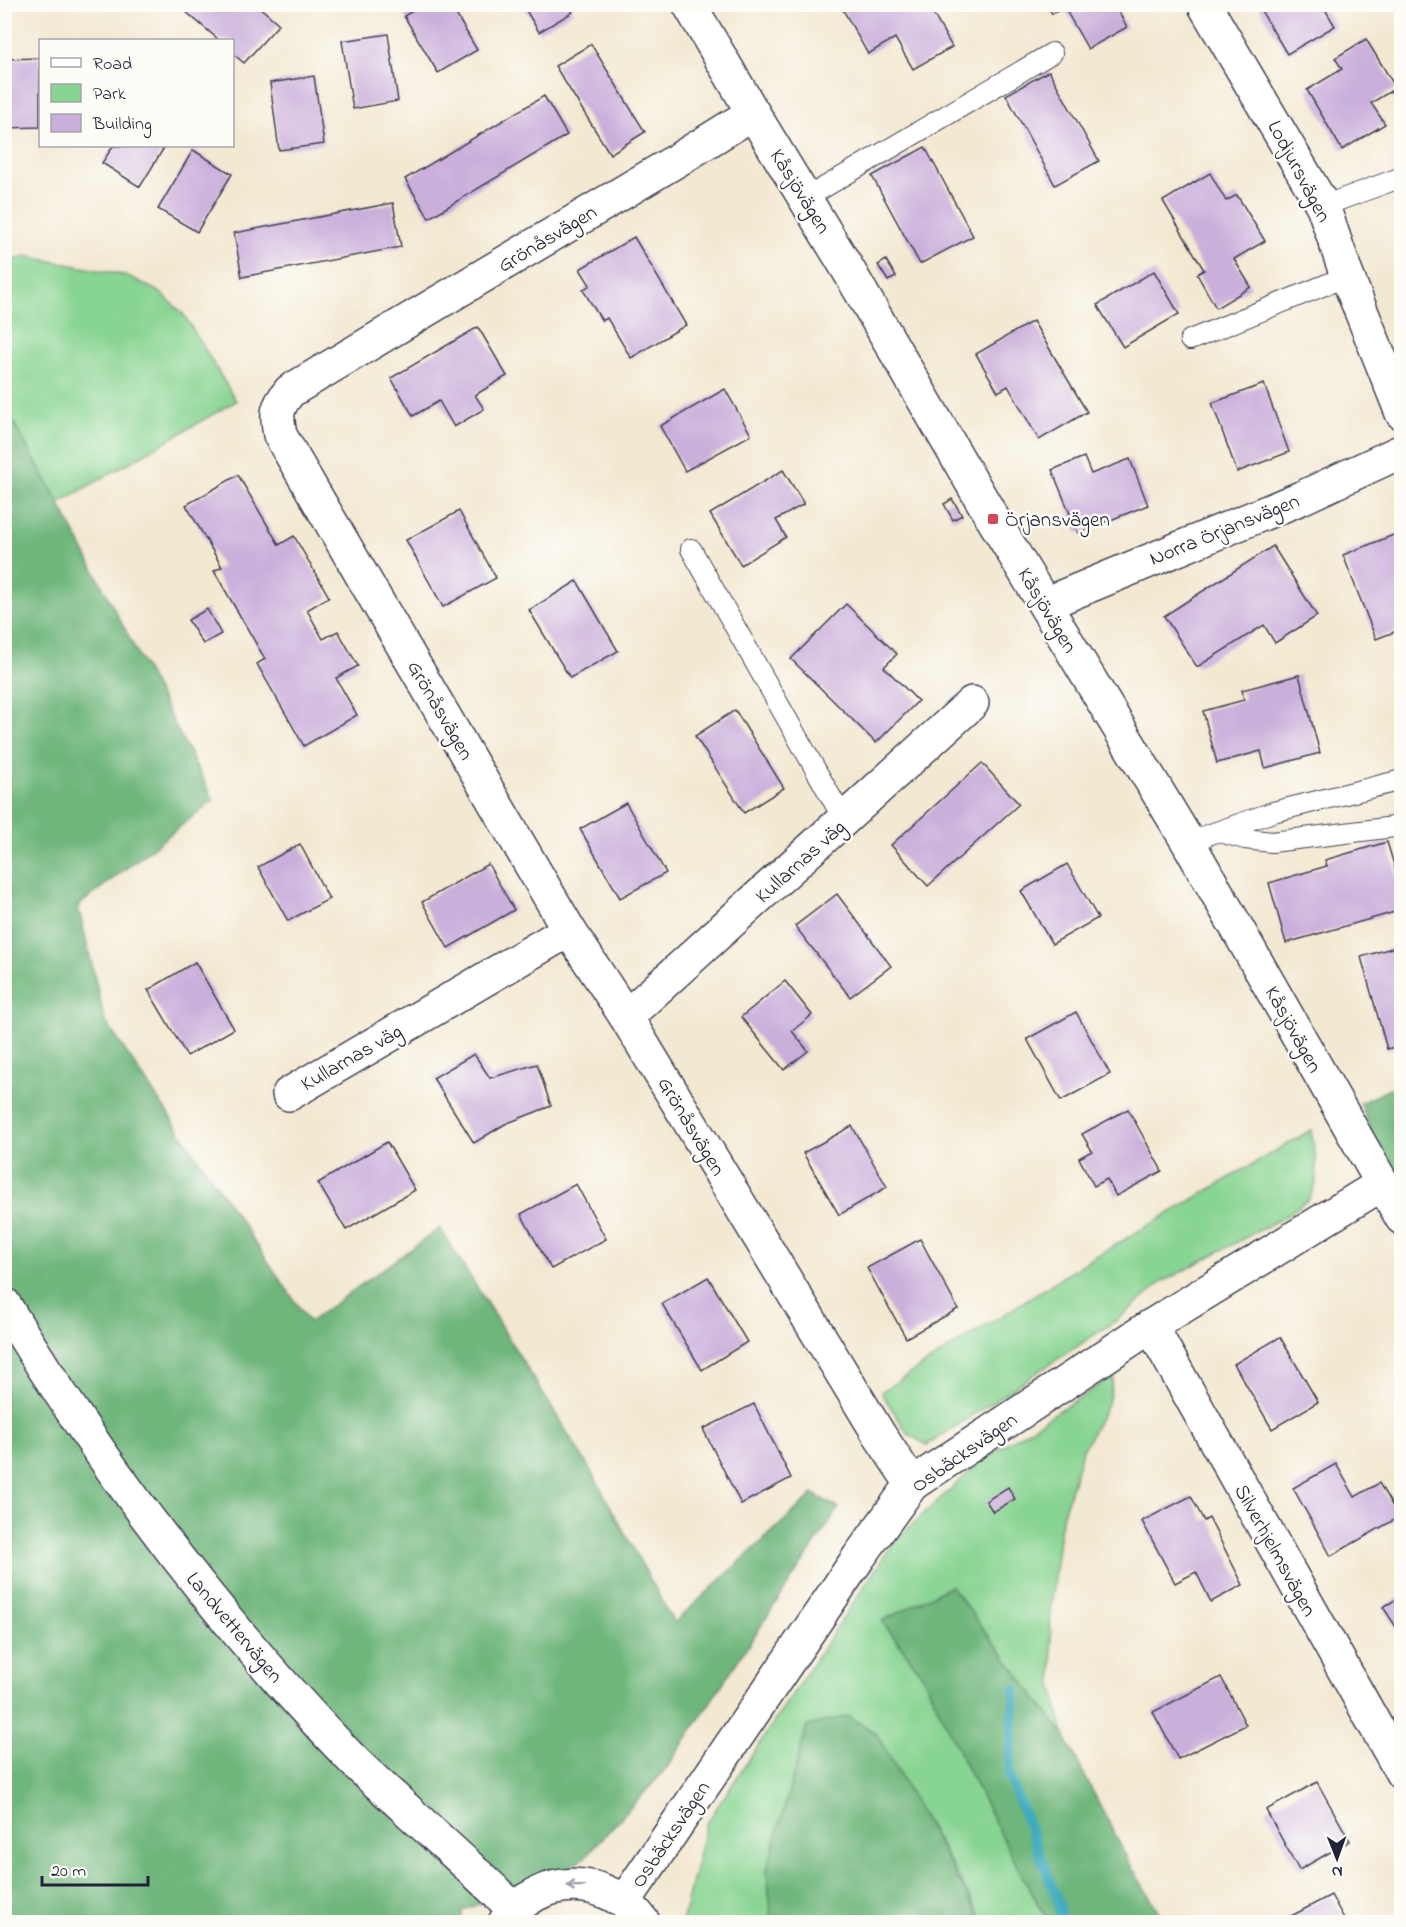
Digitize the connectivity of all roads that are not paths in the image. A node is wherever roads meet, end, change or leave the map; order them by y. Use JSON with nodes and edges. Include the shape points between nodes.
{"nodes":[{"id":1,"x":689,"y":4,"type":"edge"},
{"id":2,"x":1204,"y":4,"type":"edge"},
{"id":3,"x":1052,"y":53,"type":"dead end"},
{"id":4,"x":753,"y":113,"type":"junction"},
{"id":5,"x":1401,"y":177,"type":"edge"},
{"id":6,"x":806,"y":198,"type":"junction"},
{"id":7,"x":1323,"y":206,"type":"junction"},
{"id":8,"x":1347,"y":276,"type":"junction"},
{"id":9,"x":1190,"y":340,"type":"dead end"},
{"id":10,"x":1401,"y":413,"type":"edge"},
{"id":11,"x":1401,"y":451,"type":"edge"},
{"id":12,"x":691,"y":549,"type":"dead end"},
{"id":13,"x":1046,"y":604,"type":"junction"},
{"id":14,"x":972,"y":703,"type":"dead end"},
{"id":15,"x":1401,"y":780,"type":"edge"},
{"id":16,"x":844,"y":820,"type":"junction"},
{"id":17,"x":1401,"y":826,"type":"edge"},
{"id":18,"x":1220,"y":832,"type":"junction"},
{"id":19,"x":1188,"y":842,"type":"junction"},
{"id":20,"x":569,"y":930,"type":"junction"},
{"id":21,"x":626,"y":1017,"type":"junction"},
{"id":22,"x":289,"y":1094,"type":"dead end"},
{"id":23,"x":1382,"y":1184,"type":"junction"},
{"id":24,"x":1401,"y":1218,"type":"edge"},
{"id":25,"x":4,"y":1304,"type":"edge"},
{"id":26,"x":1151,"y":1326,"type":"junction"},
{"id":27,"x":912,"y":1484,"type":"junction"},
{"id":28,"x":1401,"y":1773,"type":"edge"},
{"id":29,"x":633,"y":1912,"type":"edge"},
{"id":30,"x":510,"y":1916,"type":"edge"}],
"edges":[{"from":1,"to":4,"type":"street","name":"Kåsjövägen"},
{"from":2,"to":7,"type":"street","name":"Lodjursvägen"},
{"from":3,"to":6,"type":"lane"},
{"from":4,"to":6,"type":"street","name":"Kåsjövägen"},
{"from":4,"to":20,"type":"street","name":"Grönåsvägen","via":[[290,391],[278,405],[280,435]]},
{"from":5,"to":7,"type":"lane"},
{"from":6,"to":13,"type":"street","name":"Kåsjövägen"},
{"from":7,"to":8,"type":"street","name":"Lodjursvägen"},
{"from":8,"to":9,"type":"lane"},
{"from":8,"to":10,"type":"street","name":"Lodjursvägen"},
{"from":11,"to":13,"type":"street","name":"Norra Örjansvägen","via":[[1300,498]]},
{"from":12,"to":16,"type":"lane"},
{"from":13,"to":19,"type":"street","name":"Kåsjövägen"},
{"from":14,"to":16,"type":"street","name":"Kullarnas väg"},
{"from":15,"to":18,"type":"lane","via":[[1274,812]]},
{"from":16,"to":21,"type":"street","name":"Kullarnas väg"},
{"from":17,"to":18,"type":"lane","via":[[1272,842],[1245,840]]},
{"from":18,"to":19,"type":"lane"},
{"from":19,"to":23,"type":"street","name":"Kåsjövägen"},
{"from":20,"to":21,"type":"street","name":"Grönåsvägen"},
{"from":20,"to":22,"type":"street","name":"Kullarnas väg"},
{"from":21,"to":27,"type":"street","name":"Grönåsvägen"},
{"from":23,"to":24,"type":"street","name":"Kåsjövägen"},
{"from":23,"to":26,"type":"street","name":"Osbäcksvägen"},
{"from":25,"to":30,"type":"street","name":"Landvettervägen","via":[[111,1467],[183,1565],[264,1663],[350,1757]]},
{"from":26,"to":27,"type":"street","name":"Osbäcksvägen"},
{"from":26,"to":28,"type":"street","name":"Silverhjelmsvägen"},
{"from":27,"to":29,"type":"street","name":"Osbäcksvägen","via":[[846,1576]]},
{"from":29,"to":30,"type":"street","name":"Landvettervägen","one_way":true,"via":[[613,1894],[588,1886],[562,1886],[537,1894]]}]}
